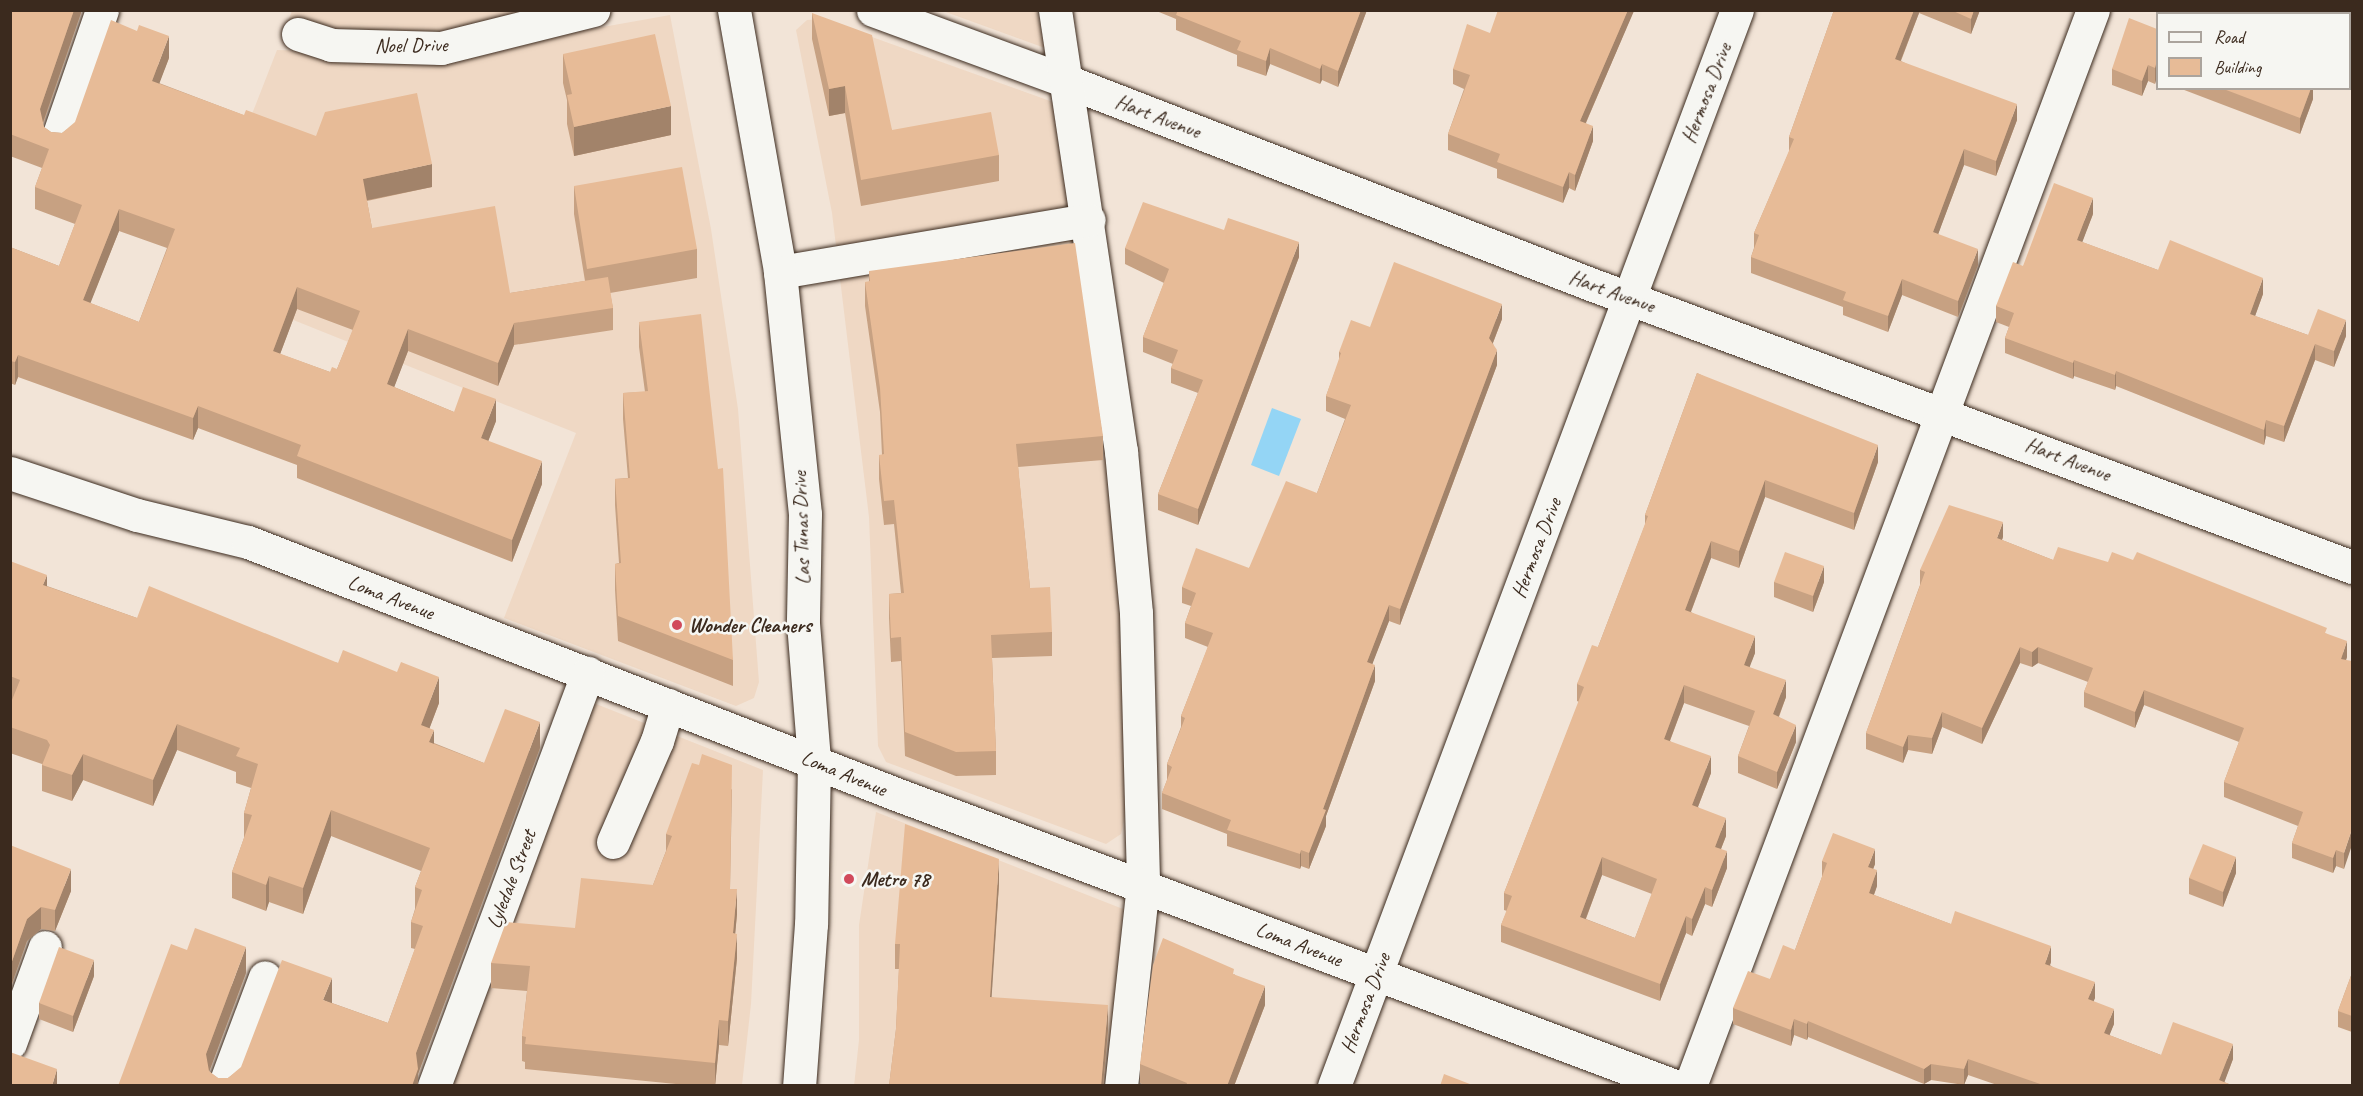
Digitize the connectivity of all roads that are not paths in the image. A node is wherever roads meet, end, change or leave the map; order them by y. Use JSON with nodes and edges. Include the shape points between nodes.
{"nodes":[{"id":1,"x":102,"y":10,"type":"edge"},
{"id":2,"x":593,"y":10,"type":"edge"},
{"id":3,"x":734,"y":10,"type":"edge"},
{"id":4,"x":873,"y":10,"type":"edge"},
{"id":5,"x":1055,"y":10,"type":"edge"},
{"id":6,"x":1737,"y":10,"type":"edge"},
{"id":7,"x":2092,"y":10,"type":"edge"},
{"id":8,"x":298,"y":34,"type":"dead end"},
{"id":9,"x":1069,"y":82,"type":"junction"},
{"id":10,"x":58,"y":137,"type":"edge"},
{"id":11,"x":1089,"y":220,"type":"junction"},
{"id":12,"x":780,"y":272,"type":"junction"},
{"id":13,"x":1630,"y":298,"type":"junction"},
{"id":14,"x":1942,"y":411,"type":"junction"},
{"id":15,"x":10,"y":473,"type":"edge"},
{"id":16,"x":2352,"y":567,"type":"edge"},
{"id":17,"x":588,"y":673,"type":"junction"},
{"id":18,"x":668,"y":705,"type":"junction"},
{"id":19,"x":814,"y":760,"type":"junction"},
{"id":20,"x":613,"y":842,"type":"dead end"},
{"id":21,"x":1143,"y":884,"type":"junction"},
{"id":22,"x":45,"y":947,"type":"dead end"},
{"id":23,"x":1376,"y":973,"type":"junction"},
{"id":24,"x":265,"y":977,"type":"dead end"},
{"id":25,"x":10,"y":1043,"type":"edge"},
{"id":26,"x":224,"y":1086,"type":"edge"},
{"id":27,"x":434,"y":1086,"type":"edge"},
{"id":28,"x":799,"y":1086,"type":"edge"},
{"id":29,"x":1121,"y":1086,"type":"edge"},
{"id":30,"x":1334,"y":1086,"type":"edge"},
{"id":31,"x":1675,"y":1086,"type":"edge"},
{"id":32,"x":1690,"y":1086,"type":"edge"}],
"edges":[{"from":1,"to":10,"type":"street"},
{"from":2,"to":8,"type":"street","name":"Noel Drive","via":[[441,48],[331,45]]},
{"from":3,"to":12,"type":"street","name":"Las Tunas Drive"},
{"from":4,"to":9,"type":"street","name":"Hart Avenue"},
{"from":5,"to":9,"type":"street"},
{"from":6,"to":13,"type":"street","name":"Hermosa Drive"},
{"from":7,"to":14,"type":"street"},
{"from":9,"to":11,"type":"street"},
{"from":9,"to":13,"type":"street","name":"Hart Avenue"},
{"from":11,"to":12,"type":"street"},
{"from":11,"to":21,"type":"street","via":[[1121,451],[1136,613]]},
{"from":12,"to":19,"type":"street","name":"Las Tunas Drive","via":[[805,514],[803,623]]},
{"from":13,"to":14,"type":"street","name":"Hart Avenue"},
{"from":13,"to":23,"type":"street","name":"Hermosa Drive"},
{"from":14,"to":16,"type":"street","name":"Hart Avenue"},
{"from":14,"to":32,"type":"street"},
{"from":15,"to":17,"type":"street","name":"Loma Avenue","via":[[137,515],[248,542]]},
{"from":17,"to":18,"type":"street","name":"Loma Avenue"},
{"from":17,"to":27,"type":"street","name":"Lyledale Street"},
{"from":18,"to":19,"type":"street","name":"Loma Avenue"},
{"from":18,"to":20,"type":"street"},
{"from":19,"to":21,"type":"street","name":"Loma Avenue"},
{"from":19,"to":28,"type":"street","name":"Las Tunas Drive","via":[[810,924]]},
{"from":21,"to":23,"type":"street","name":"Loma Avenue"},
{"from":21,"to":29,"type":"street"},
{"from":22,"to":25,"type":"street"},
{"from":23,"to":30,"type":"street","name":"Hermosa Drive"},
{"from":23,"to":31,"type":"street","name":"Loma Avenue"},
{"from":24,"to":26,"type":"street"}]}
